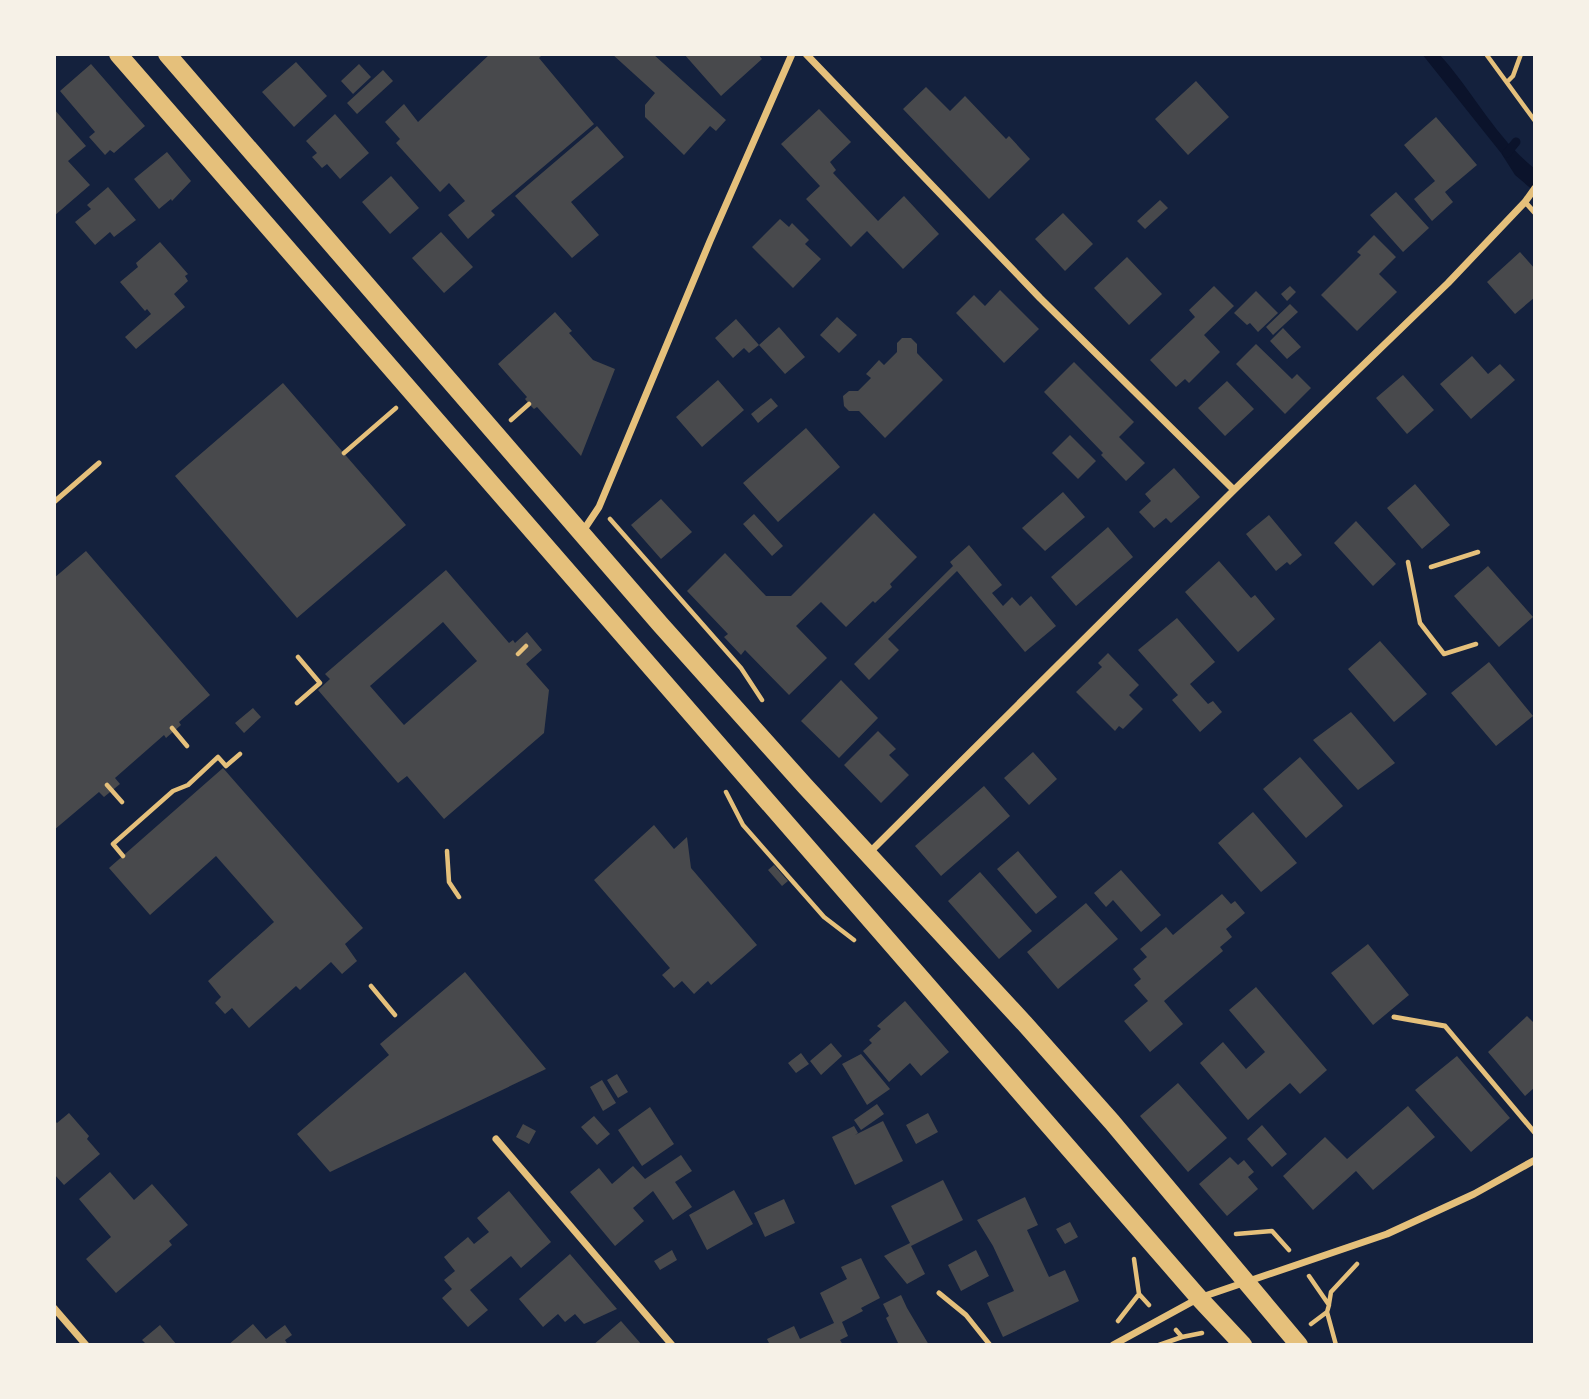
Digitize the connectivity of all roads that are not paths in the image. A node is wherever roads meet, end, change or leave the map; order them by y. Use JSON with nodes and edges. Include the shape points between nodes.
{"nodes":[{"id":1,"x":118,"y":54,"type":"edge"},
{"id":2,"x":167,"y":54,"type":"edge"},
{"id":3,"x":792,"y":54,"type":"edge"},
{"id":4,"x":806,"y":54,"type":"edge"},
{"id":5,"x":1533,"y":191,"type":"edge"},
{"id":6,"x":1525,"y":202,"type":"junction"},
{"id":7,"x":1535,"y":213,"type":"edge"},
{"id":8,"x":99,"y":463,"type":"dead end"},
{"id":9,"x":1234,"y":490,"type":"junction"},
{"id":10,"x":54,"y":502,"type":"edge"},
{"id":11,"x":580,"y":534,"type":"junction"},
{"id":12,"x":869,"y":854,"type":"junction"},
{"id":13,"x":1394,"y":1017,"type":"dead end"},
{"id":14,"x":1535,"y":1133,"type":"edge"},
{"id":15,"x":496,"y":1139,"type":"dead end"},
{"id":16,"x":1535,"y":1160,"type":"edge"},
{"id":17,"x":1246,"y":1280,"type":"junction"},
{"id":18,"x":939,"y":1293,"type":"dead end"},
{"id":19,"x":1199,"y":1298,"type":"junction"},
{"id":20,"x":54,"y":1308,"type":"edge"},
{"id":21,"x":86,"y":1345,"type":"edge"},
{"id":22,"x":672,"y":1345,"type":"edge"},
{"id":23,"x":990,"y":1345,"type":"edge"},
{"id":24,"x":1113,"y":1345,"type":"edge"},
{"id":25,"x":1243,"y":1345,"type":"edge"},
{"id":26,"x":1299,"y":1345,"type":"edge"}],
"edges":[{"from":1,"to":19,"type":"main road"},
{"from":2,"to":11,"type":"main road"},
{"from":3,"to":11,"type":"street","via":[[599,507]]},
{"from":4,"to":9,"type":"street","via":[[1040,298]]},
{"from":5,"to":6,"type":"street"},
{"from":6,"to":7,"type":"lane"},
{"from":6,"to":9,"type":"street"},
{"from":8,"to":10,"type":"lane"},
{"from":9,"to":12,"type":"street"},
{"from":11,"to":12,"type":"main road"},
{"from":12,"to":17,"type":"main road","via":[[1025,1024]]},
{"from":13,"to":14,"type":"lane","via":[[1445,1027]]},
{"from":15,"to":22,"type":"street"},
{"from":16,"to":17,"type":"street","via":[[1387,1234]]},
{"from":17,"to":19,"type":"street"},
{"from":17,"to":26,"type":"main road"},
{"from":18,"to":23,"type":"lane","via":[[966,1315]]},
{"from":19,"to":24,"type":"street"},
{"from":19,"to":25,"type":"main road"},
{"from":20,"to":21,"type":"street"}]}
